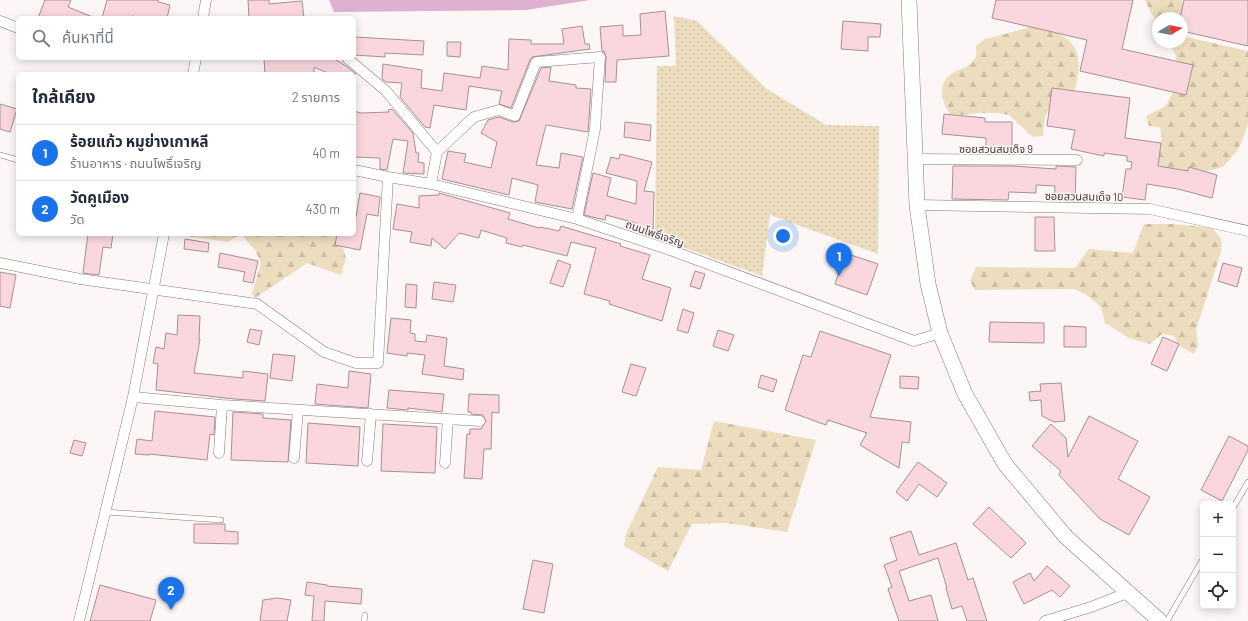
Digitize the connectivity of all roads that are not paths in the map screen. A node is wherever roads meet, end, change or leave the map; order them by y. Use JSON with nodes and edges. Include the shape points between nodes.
{"nodes":[{"id":1,"x":206,"y":0,"type":"edge"},
{"id":2,"x":909,"y":0,"type":"edge"},
{"id":3,"x":203,"y":16,"type":"edge"},
{"id":4,"x":0,"y":20,"type":"edge"},
{"id":5,"x":16,"y":27,"type":"edge"},
{"id":6,"x":196,"y":60,"type":"edge"},
{"id":7,"x":349,"y":60,"type":"edge"},
{"id":8,"x":193,"y":72,"type":"edge"},
{"id":9,"x":437,"y":152,"type":"junction"},
{"id":10,"x":0,"y":155,"type":"edge"},
{"id":11,"x":16,"y":159,"type":"edge"},
{"id":12,"x":915,"y":159,"type":"junction"},
{"id":13,"x":1077,"y":160,"type":"dead end"},
{"id":14,"x":356,"y":170,"type":"edge"},
{"id":15,"x":388,"y":177,"type":"junction"},
{"id":16,"x":431,"y":184,"type":"junction"},
{"id":17,"x":917,"y":205,"type":"junction"},
{"id":18,"x":577,"y":219,"type":"junction"},
{"id":19,"x":1248,"y":231,"type":"edge"},
{"id":20,"x":164,"y":236,"type":"edge"},
{"id":21,"x":0,"y":264,"type":"edge"},
{"id":22,"x":155,"y":290,"type":"junction"},
{"id":23,"x":940,"y":333,"type":"junction"},
{"id":24,"x":133,"y":397,"type":"junction"},
{"id":25,"x":222,"y":405,"type":"junction"},
{"id":26,"x":298,"y":410,"type":"junction"},
{"id":27,"x":371,"y":414,"type":"junction"},
{"id":28,"x":448,"y":419,"type":"junction"},
{"id":29,"x":480,"y":421,"type":"dead end"},
{"id":30,"x":219,"y":453,"type":"dead end"},
{"id":31,"x":294,"y":458,"type":"dead end"},
{"id":32,"x":367,"y":460,"type":"dead end"},
{"id":33,"x":445,"y":463,"type":"dead end"},
{"id":34,"x":1248,"y":482,"type":"edge"},
{"id":35,"x":1236,"y":503,"type":"edge"},
{"id":36,"x":106,"y":512,"type":"junction"},
{"id":37,"x":220,"y":520,"type":"dead end"},
{"id":38,"x":1200,"y":564,"type":"edge"},
{"id":39,"x":1128,"y":593,"type":"junction"},
{"id":40,"x":365,"y":615,"type":"dead end"},
{"id":41,"x":79,"y":621,"type":"edge"},
{"id":42,"x":364,"y":621,"type":"edge"},
{"id":43,"x":1045,"y":621,"type":"edge"},
{"id":44,"x":1160,"y":621,"type":"edge"},
{"id":45,"x":1167,"y":621,"type":"edge"}],
"edges":[{"from":1,"to":3,"type":"street"},
{"from":2,"to":12,"type":"main road"},
{"from":4,"to":5,"type":"street"},
{"from":6,"to":8,"type":"street"},
{"from":7,"to":9,"type":"street","via":[[386,91]]},
{"from":9,"to":16,"type":"street"},
{"from":9,"to":18,"type":"street","via":[[474,117],[499,110],[515,116],[536,62],[600,57],[595,129]]},
{"from":10,"to":11,"type":"lane"},
{"from":12,"to":13,"type":"street","name":"ซอยสวนสมเด็จ 9"},
{"from":12,"to":17,"type":"main road"},
{"from":14,"to":15,"type":"street","name":"ถนนโพธิ์เจริญ"},
{"from":15,"to":16,"type":"street","name":"ถนนโพธิ์เจริญ"},
{"from":15,"to":22,"type":"street","via":[[378,363],[356,363],[324,352],[257,304]]},
{"from":16,"to":18,"type":"street","name":"ถนนโพธิ์เจริญ"},
{"from":17,"to":19,"type":"street","name":"ซอยสวนสมเด็จ 10","via":[[1150,209]]},
{"from":17,"to":23,"type":"main road","via":[[928,284]]},
{"from":18,"to":23,"type":"street","name":"ถนนโพธิ์เจริญ","via":[[673,251],[914,340]]},
{"from":20,"to":22,"type":"street"},
{"from":21,"to":22,"type":"street"},
{"from":22,"to":24,"type":"street"},
{"from":23,"to":39,"type":"main road","via":[[965,394],[1005,464],[1066,537]]},
{"from":24,"to":25,"type":"street"},
{"from":24,"to":36,"type":"street"},
{"from":25,"to":26,"type":"street"},
{"from":25,"to":30,"type":"street"},
{"from":26,"to":27,"type":"street"},
{"from":26,"to":31,"type":"street"},
{"from":27,"to":28,"type":"street"},
{"from":27,"to":32,"type":"street"},
{"from":28,"to":29,"type":"street"},
{"from":28,"to":33,"type":"street"},
{"from":34,"to":35,"type":"lane"},
{"from":36,"to":37,"type":"lane"},
{"from":36,"to":41,"type":"street"},
{"from":38,"to":45,"type":"lane"},
{"from":39,"to":43,"type":"street"},
{"from":39,"to":44,"type":"main road"},
{"from":40,"to":42,"type":"lane"}]}
